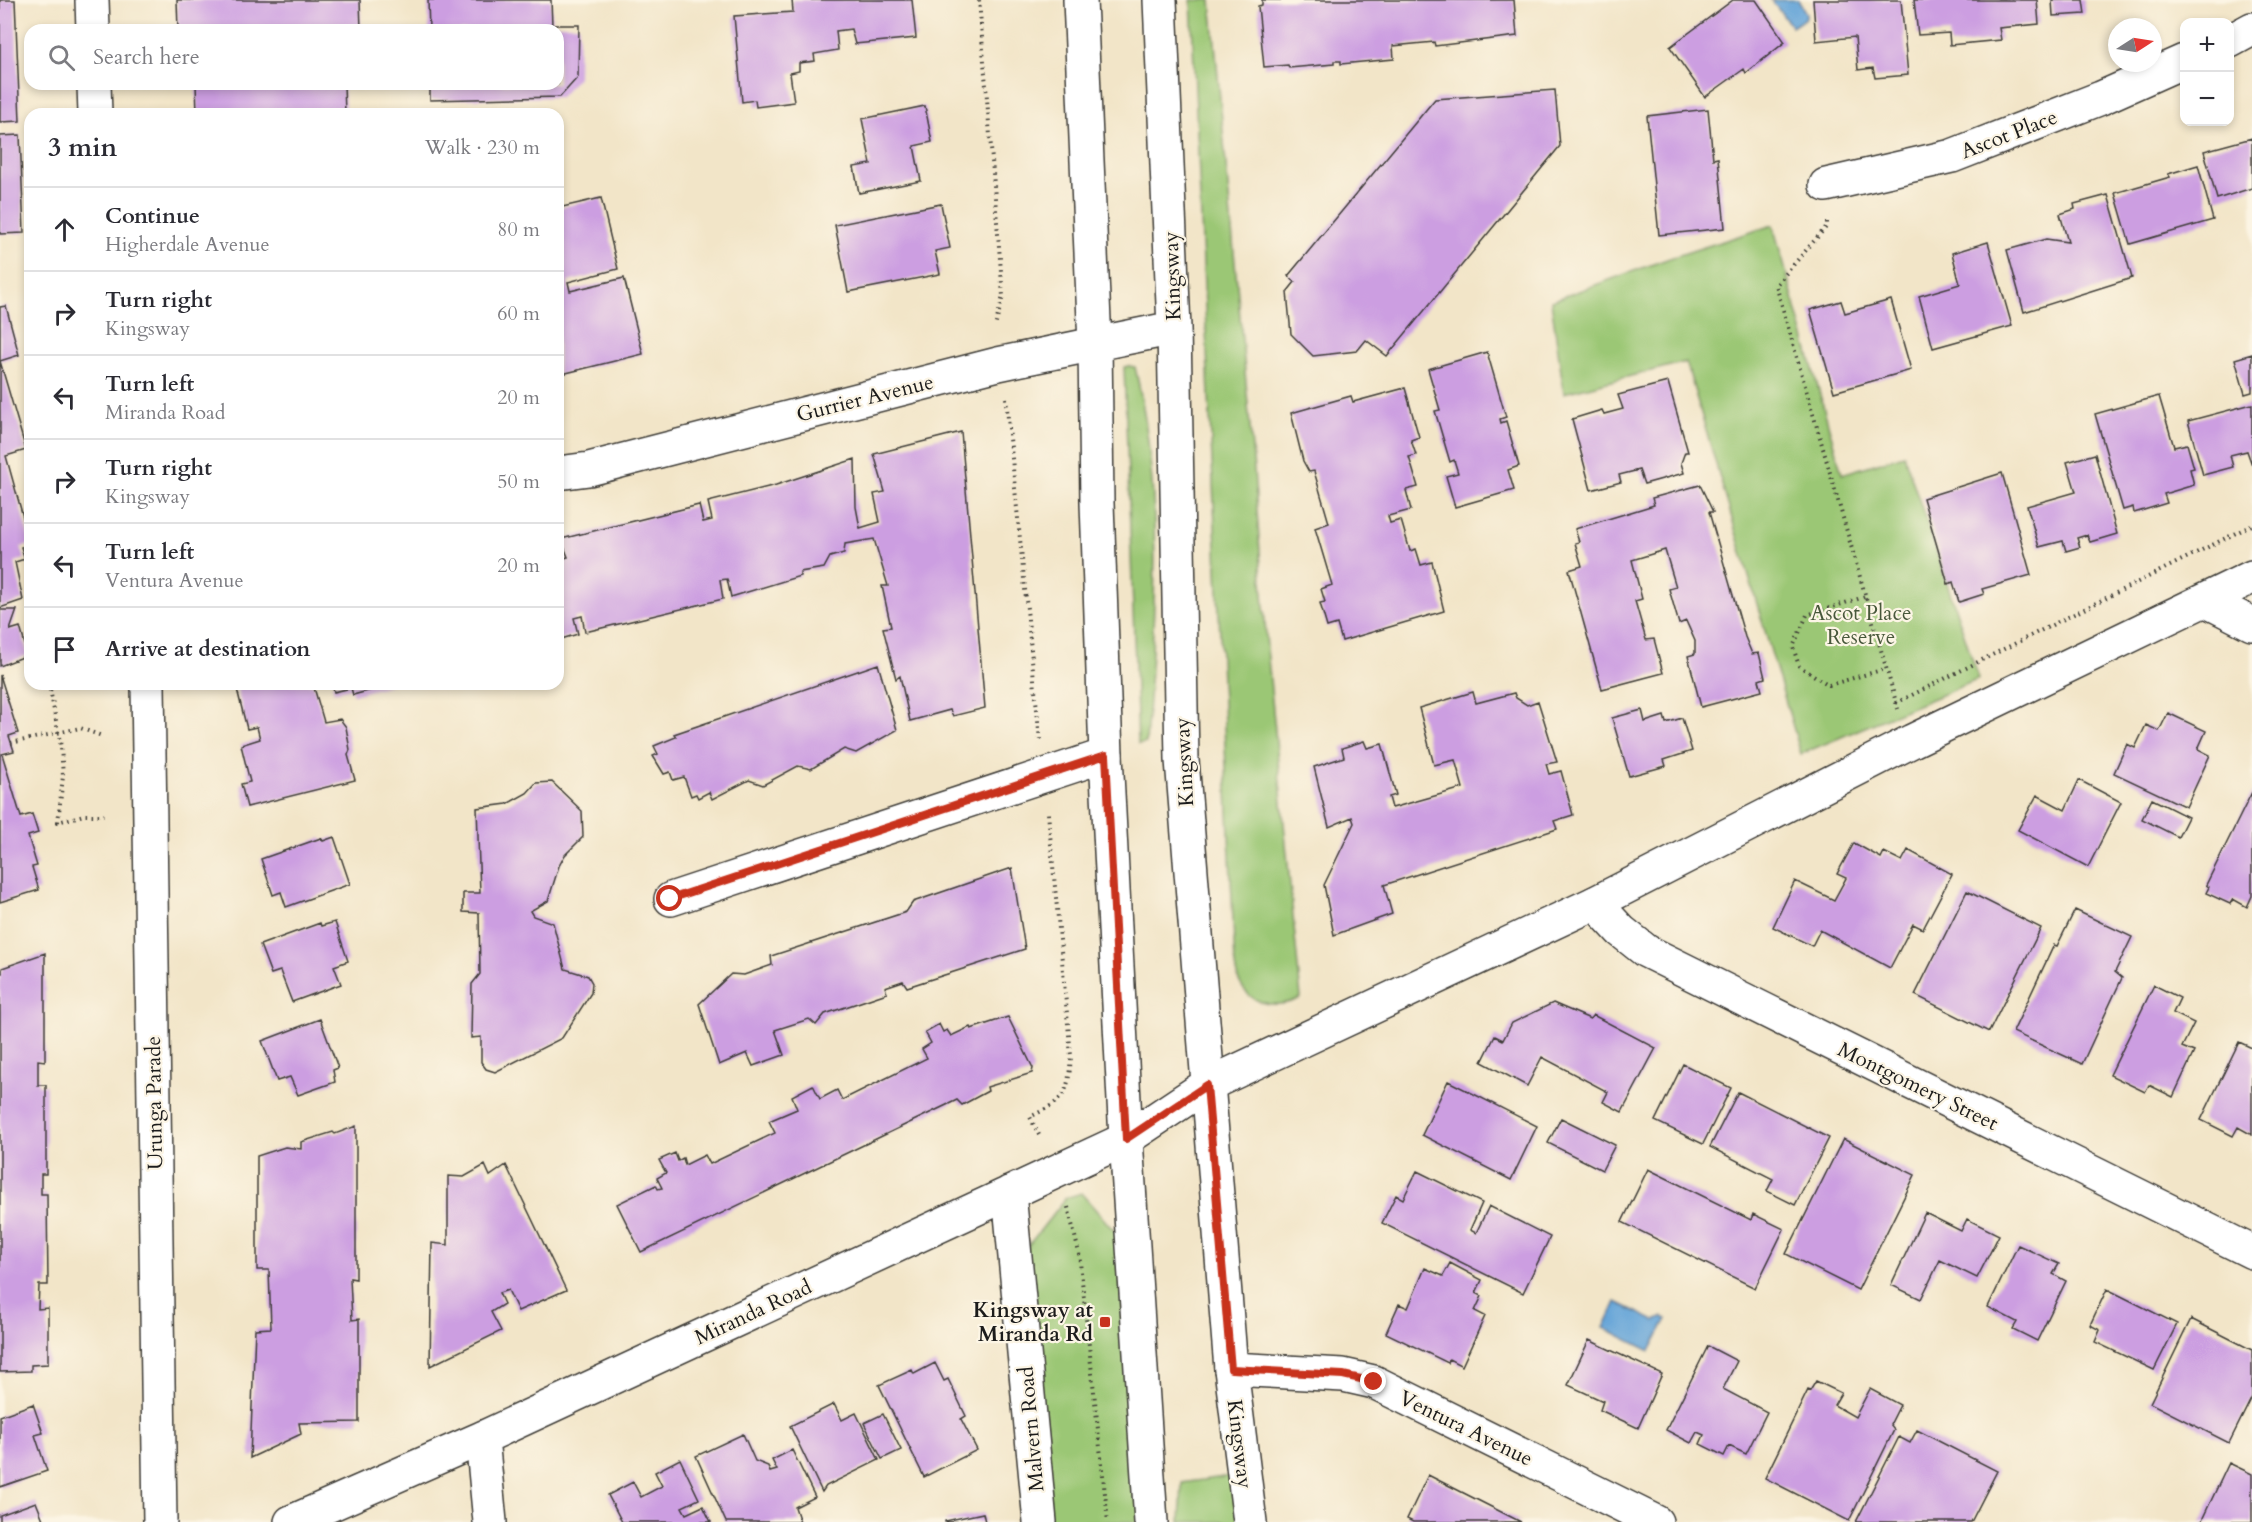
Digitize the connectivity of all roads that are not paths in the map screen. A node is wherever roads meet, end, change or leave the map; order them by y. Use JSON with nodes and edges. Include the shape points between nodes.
{"nodes":[{"id":1,"x":92,"y":0,"type":"edge"},
{"id":2,"x":1080,"y":0,"type":"edge"},
{"id":3,"x":1160,"y":0,"type":"edge"},
{"id":4,"x":93,"y":24,"type":"edge"},
{"id":5,"x":2252,"y":29,"type":"edge"},
{"id":6,"x":2234,"y":38,"type":"edge"},
{"id":7,"x":2180,"y":63,"type":"edge"},
{"id":8,"x":94,"y":90,"type":"edge"},
{"id":9,"x":95,"y":108,"type":"edge"},
{"id":10,"x":1826,"y":185,"type":"road end"},
{"id":11,"x":1174,"y":328,"type":"junction"},
{"id":12,"x":1095,"y":344,"type":"junction"},
{"id":13,"x":564,"y":472,"type":"edge"},
{"id":14,"x":2252,"y":577,"type":"edge"},
{"id":15,"x":2207,"y":601,"type":"junction"},
{"id":16,"x":2252,"y":624,"type":"edge"},
{"id":17,"x":148,"y":690,"type":"edge"},
{"id":18,"x":1106,"y":755,"type":"junction"},
{"id":19,"x":670,"y":899,"type":"dead end"},
{"id":20,"x":1595,"y":903,"type":"junction"},
{"id":21,"x":1207,"y":1085,"type":"junction"},
{"id":22,"x":1126,"y":1139,"type":"junction"},
{"id":23,"x":1009,"y":1193,"type":"junction"},
{"id":24,"x":2252,"y":1252,"type":"edge"},
{"id":25,"x":1231,"y":1369,"type":"junction"},
{"id":26,"x":482,"y":1438,"type":"junction"},
{"id":27,"x":160,"y":1522,"type":"edge"},
{"id":28,"x":291,"y":1522,"type":"edge"},
{"id":29,"x":490,"y":1522,"type":"edge"},
{"id":30,"x":1040,"y":1522,"type":"edge"},
{"id":31,"x":1151,"y":1522,"type":"edge"},
{"id":32,"x":1250,"y":1522,"type":"edge"},
{"id":33,"x":1656,"y":1522,"type":"edge"}],
"edges":[{"from":1,"to":4,"type":"street"},
{"from":2,"to":12,"type":"street"},
{"from":3,"to":11,"type":"street","name":"Kingsway"},
{"from":5,"to":6,"type":"street"},
{"from":7,"to":10,"type":"street","name":"Ascot Place","via":[[1952,156]]},
{"from":8,"to":9,"type":"street"},
{"from":11,"to":12,"type":"street","name":"Gurrier Avenue"},
{"from":11,"to":21,"type":"street","name":"Kingsway","via":[[1182,760]]},
{"from":12,"to":13,"type":"street","name":"Gurrier Avenue","via":[[998,364]]},
{"from":12,"to":18,"type":"street"},
{"from":14,"to":15,"type":"street","name":"Miranda Road"},
{"from":15,"to":16,"type":"street"},
{"from":15,"to":20,"type":"street","name":"Miranda Road","via":[[1912,741]]},
{"from":17,"to":27,"type":"street","name":"Urunga Parade"},
{"from":18,"to":19,"type":"street"},
{"from":18,"to":22,"type":"street"},
{"from":20,"to":21,"type":"street","name":"Miranda Road"},
{"from":20,"to":24,"type":"street","name":"Montgomery Street","via":[[1646,951]]},
{"from":21,"to":22,"type":"street","name":"Miranda Road"},
{"from":21,"to":25,"type":"street","name":"Kingsway"},
{"from":22,"to":23,"type":"street","name":"Miranda Road"},
{"from":22,"to":31,"type":"street"},
{"from":23,"to":26,"type":"street","name":"Miranda Road"},
{"from":23,"to":30,"type":"street","name":"Malvern Road"},
{"from":25,"to":32,"type":"street","name":"Kingsway"},
{"from":25,"to":33,"type":"street","name":"Ventura Avenue","via":[[1343,1375],[1374,1382]]},
{"from":26,"to":28,"type":"street","name":"Miranda Road"},
{"from":26,"to":29,"type":"street"}]}
